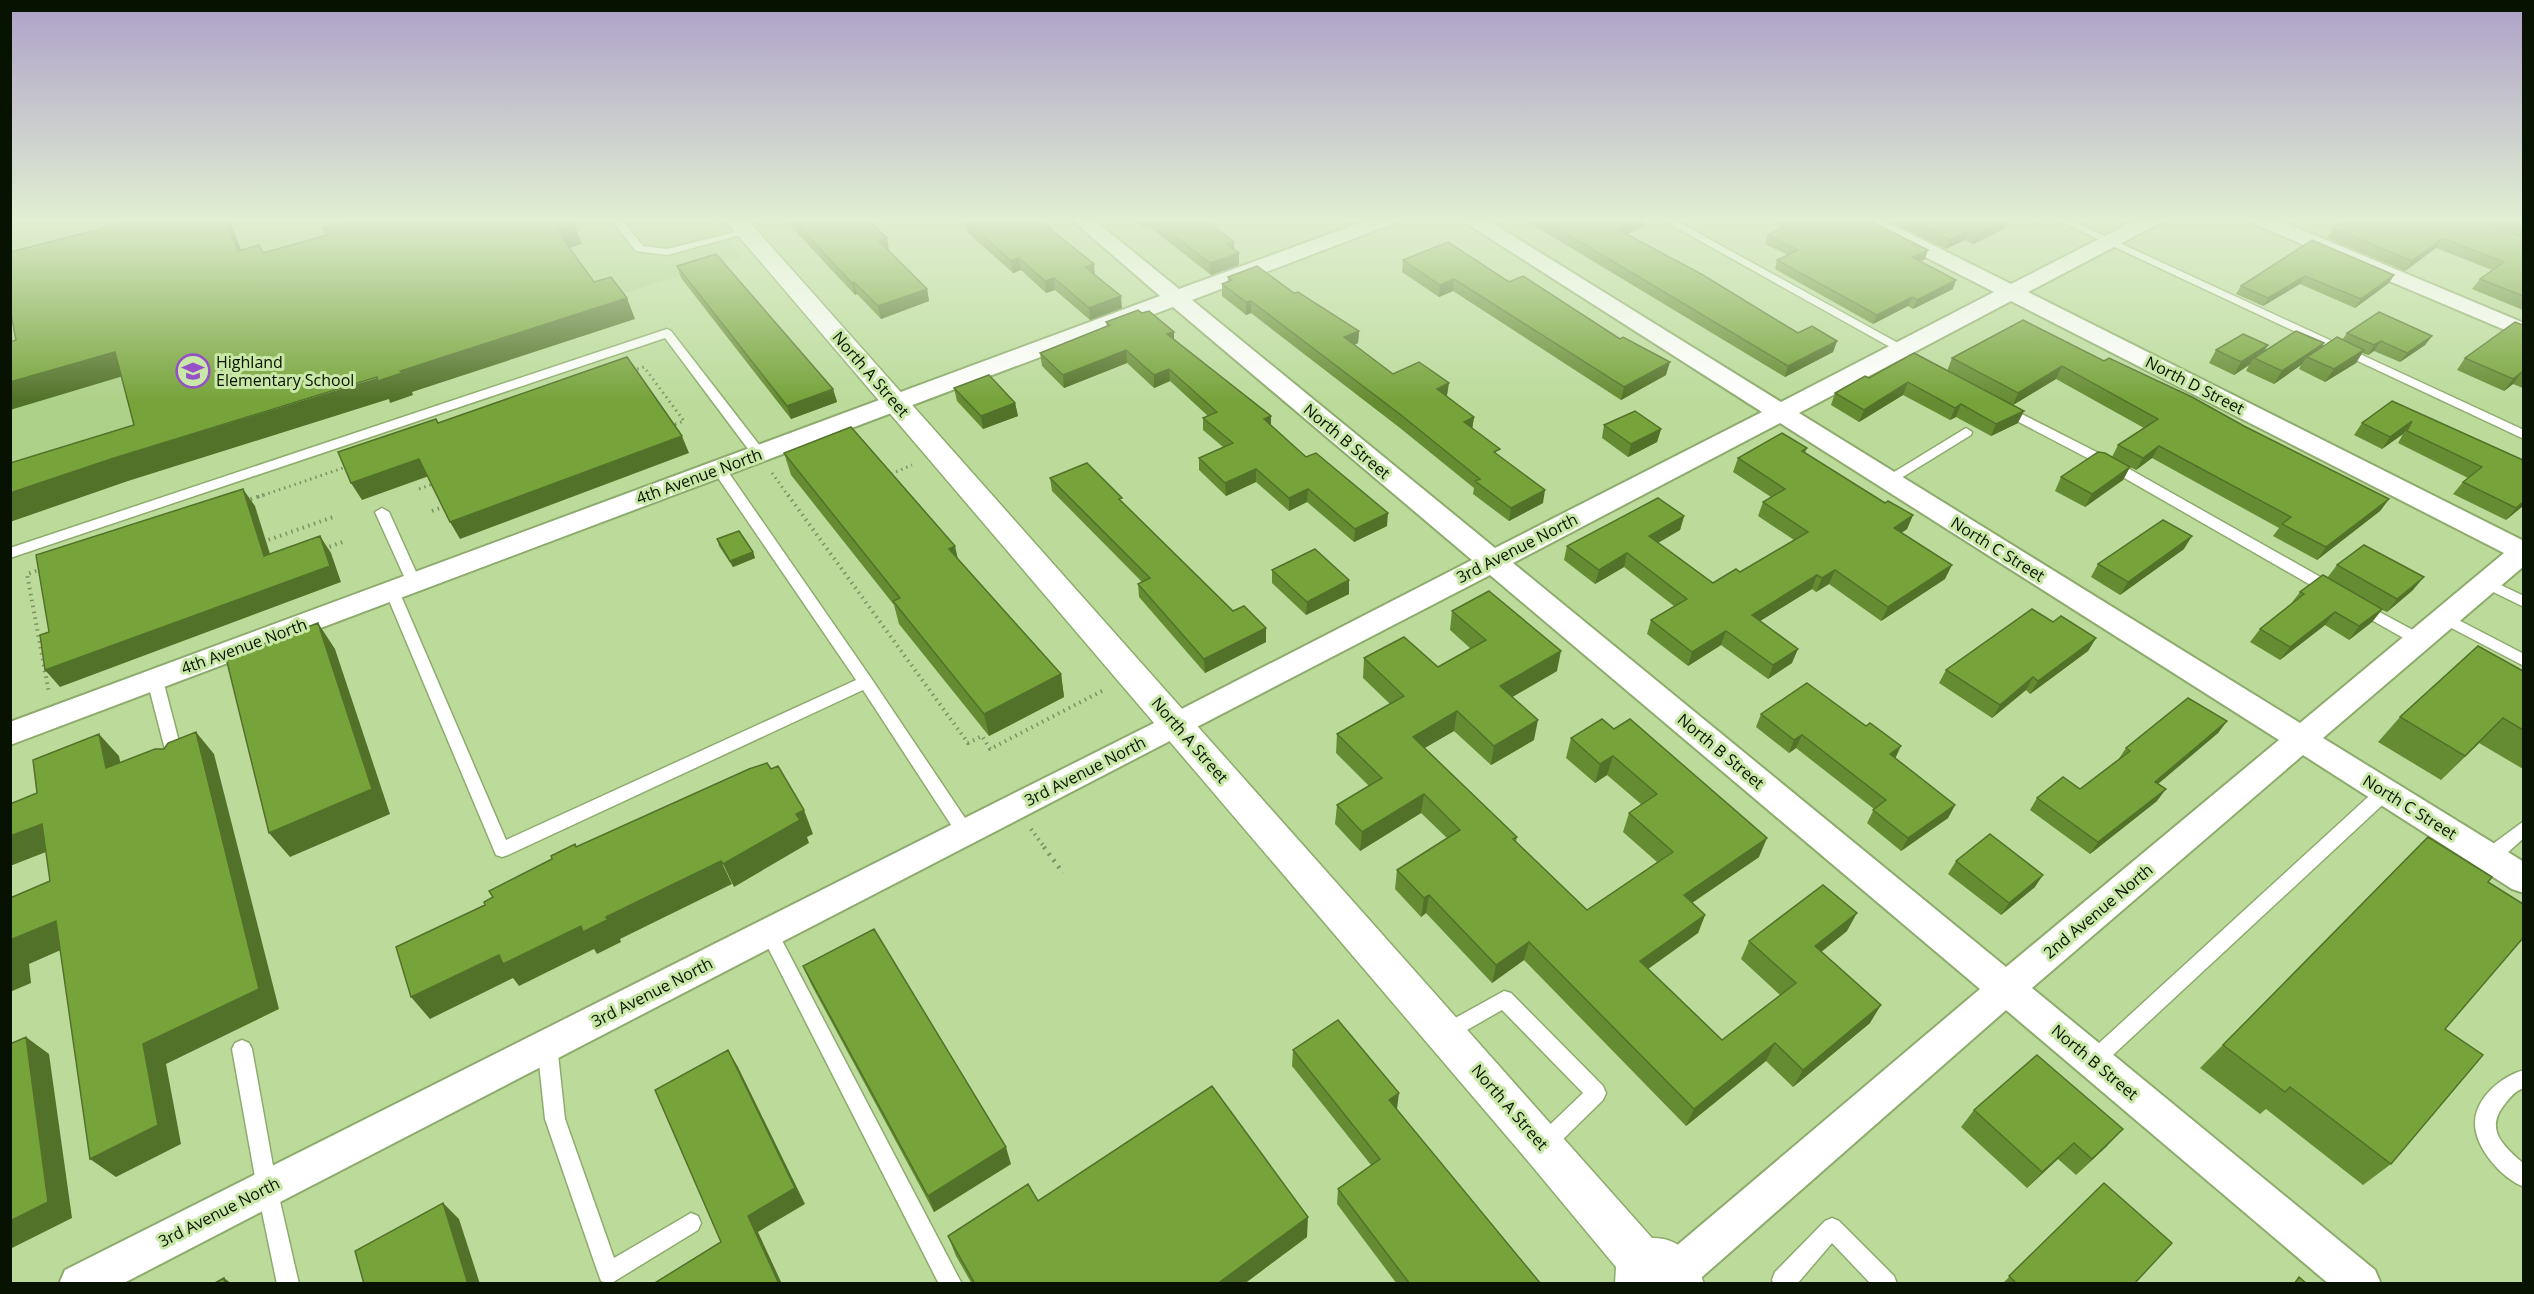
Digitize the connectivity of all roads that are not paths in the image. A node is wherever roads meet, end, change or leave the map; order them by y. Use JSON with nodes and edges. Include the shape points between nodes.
{"nodes":[{"id":1,"x":788,"y":279,"type":"edge"},
{"id":2,"x":1154,"y":279,"type":"edge"},
{"id":3,"x":1226,"y":279,"type":"edge"},
{"id":4,"x":1569,"y":279,"type":"edge"},
{"id":5,"x":1773,"y":279,"type":"edge"},
{"id":6,"x":1986,"y":279,"type":"edge"},
{"id":7,"x":2035,"y":279,"type":"edge"},
{"id":8,"x":2188,"y":279,"type":"edge"},
{"id":9,"x":2401,"y":279,"type":"edge"},
{"id":10,"x":2011,"y":292,"type":"junction"},
{"id":11,"x":1176,"y":298,"type":"junction"},
{"id":12,"x":2523,"y":331,"type":"edge"},
{"id":13,"x":1904,"y":353,"type":"junction"},
{"id":14,"x":896,"y":403,"type":"junction"},
{"id":15,"x":1993,"y":403,"type":"edge"},
{"id":16,"x":1780,"y":412,"type":"junction"},
{"id":17,"x":1966,"y":432,"type":"dead end"},
{"id":18,"x":2523,"y":435,"type":"edge"},
{"id":19,"x":759,"y":454,"type":"junction"},
{"id":20,"x":723,"y":474,"type":"junction"},
{"id":21,"x":1888,"y":480,"type":"junction"},
{"id":22,"x":382,"y":512,"type":"dead end"},
{"id":23,"x":2523,"y":552,"type":"edge"},
{"id":24,"x":10,"y":553,"type":"edge"},
{"id":25,"x":1492,"y":561,"type":"junction"},
{"id":26,"x":2486,"y":583,"type":"junction"},
{"id":27,"x":403,"y":587,"type":"junction"},
{"id":28,"x":2523,"y":602,"type":"edge"},
{"id":29,"x":2445,"y":618,"type":"junction"},
{"id":30,"x":2420,"y":640,"type":"junction"},
{"id":31,"x":2523,"y":661,"type":"edge"},
{"id":32,"x":154,"y":680,"type":"junction"},
{"id":33,"x":866,"y":682,"type":"junction"},
{"id":34,"x":1177,"y":725,"type":"junction"},
{"id":35,"x":10,"y":734,"type":"edge"},
{"id":36,"x":2301,"y":739,"type":"junction"},
{"id":37,"x":177,"y":764,"type":"edge"},
{"id":38,"x":2385,"y":792,"type":"junction"},
{"id":39,"x":2523,"y":828,"type":"edge"},
{"id":40,"x":965,"y":832,"type":"junction"},
{"id":41,"x":2488,"y":857,"type":"junction"},
{"id":42,"x":2523,"y":879,"type":"edge"},
{"id":43,"x":769,"y":933,"type":"junction"},
{"id":44,"x":2006,"y":988,"type":"junction"},
{"id":45,"x":1446,"y":1034,"type":"junction"},
{"id":46,"x":547,"y":1046,"type":"junction"},
{"id":47,"x":242,"y":1049,"type":"dead end"},
{"id":48,"x":2093,"y":1060,"type":"junction"},
{"id":49,"x":2523,"y":1079,"type":"edge"},
{"id":50,"x":1543,"y":1145,"type":"junction"},
{"id":51,"x":2523,"y":1177,"type":"edge"},
{"id":52,"x":267,"y":1188,"type":"junction"},
{"id":53,"x":691,"y":1223,"type":"dead end"},
{"id":54,"x":1659,"y":1276,"type":"edge"},
{"id":55,"x":79,"y":1284,"type":"edge"},
{"id":56,"x":288,"y":1284,"type":"edge"},
{"id":57,"x":951,"y":1284,"type":"edge"},
{"id":58,"x":1786,"y":1284,"type":"edge"},
{"id":59,"x":1886,"y":1284,"type":"edge"},
{"id":60,"x":2361,"y":1284,"type":"edge"}],
"edges":[{"from":1,"to":14,"type":"street","name":"North A Street"},
{"from":2,"to":11,"type":"street","name":"North B Street"},
{"from":3,"to":11,"type":"street","name":"4th Avenue North"},
{"from":4,"to":16,"type":"street","name":"North C Street"},
{"from":5,"to":13,"type":"lane"},
{"from":6,"to":10,"type":"street","name":"North D Street"},
{"from":7,"to":10,"type":"street","name":"3rd Avenue North"},
{"from":8,"to":18,"type":"lane"},
{"from":9,"to":12,"type":"street"},
{"from":10,"to":13,"type":"street","name":"3rd Avenue North"},
{"from":10,"to":23,"type":"street","name":"North D Street"},
{"from":11,"to":14,"type":"street","name":"4th Avenue North"},
{"from":11,"to":25,"type":"street","name":"North B Street"},
{"from":13,"to":16,"type":"street","name":"3rd Avenue North"},
{"from":14,"to":19,"type":"street","name":"4th Avenue North"},
{"from":14,"to":34,"type":"street","name":"North A Street"},
{"from":15,"to":30,"type":"lane","via":[[2119,469]]},
{"from":16,"to":21,"type":"street","name":"North C Street"},
{"from":16,"to":25,"type":"street","name":"3rd Avenue North"},
{"from":17,"to":21,"type":"lane"},
{"from":19,"to":20,"type":"street","name":"4th Avenue North"},
{"from":19,"to":24,"type":"lane","via":[[667,333]]},
{"from":20,"to":27,"type":"street","name":"4th Avenue North"},
{"from":20,"to":33,"type":"lane"},
{"from":21,"to":36,"type":"street","name":"North C Street"},
{"from":22,"to":27,"type":"lane"},
{"from":23,"to":26,"type":"street","name":"2nd Avenue North"},
{"from":25,"to":34,"type":"street","name":"3rd Avenue North"},
{"from":25,"to":44,"type":"street","name":"North B Street"},
{"from":26,"to":28,"type":"lane"},
{"from":26,"to":29,"type":"street","name":"2nd Avenue North"},
{"from":27,"to":32,"type":"street","name":"4th Avenue North"},
{"from":27,"to":33,"type":"lane","via":[[502,850]]},
{"from":29,"to":30,"type":"street","name":"2nd Avenue North"},
{"from":29,"to":31,"type":"lane"},
{"from":30,"to":36,"type":"street","name":"2nd Avenue North"},
{"from":32,"to":35,"type":"street","name":"4th Avenue North"},
{"from":32,"to":37,"type":"lane"},
{"from":33,"to":40,"type":"lane"},
{"from":34,"to":40,"type":"street","name":"3rd Avenue North"},
{"from":34,"to":45,"type":"street","name":"North A Street"},
{"from":36,"to":38,"type":"street","name":"North C Street"},
{"from":36,"to":44,"type":"street","name":"2nd Avenue North"},
{"from":38,"to":41,"type":"street","name":"North C Street"},
{"from":38,"to":48,"type":"lane"},
{"from":39,"to":41,"type":"lane"},
{"from":40,"to":43,"type":"street","name":"3rd Avenue North"},
{"from":41,"to":42,"type":"street","name":"North C Street"},
{"from":43,"to":46,"type":"street","name":"3rd Avenue North"},
{"from":43,"to":57,"type":"lane"},
{"from":44,"to":48,"type":"street","name":"North B Street"},
{"from":44,"to":54,"type":"street","name":"2nd Avenue North"},
{"from":45,"to":50,"type":"street","name":"North A Street"},
{"from":45,"to":50,"type":"lane","via":[[1504,999],[1596,1094]]},
{"from":46,"to":52,"type":"street","name":"3rd Avenue North"},
{"from":46,"to":53,"type":"lane","via":[[555,1119],[609,1273]]},
{"from":47,"to":52,"type":"lane"},
{"from":48,"to":60,"type":"street","name":"North B Street"},
{"from":49,"to":51,"type":"lane","via":[[2510,1082],[2487,1111],[2486,1123],[2497,1153]]},
{"from":50,"to":54,"type":"street","name":"North A Street"},
{"from":52,"to":55,"type":"street","name":"3rd Avenue North"},
{"from":52,"to":56,"type":"lane"},
{"from":58,"to":59,"type":"lane","via":[[1783,1280],[1832,1228]]}]}
